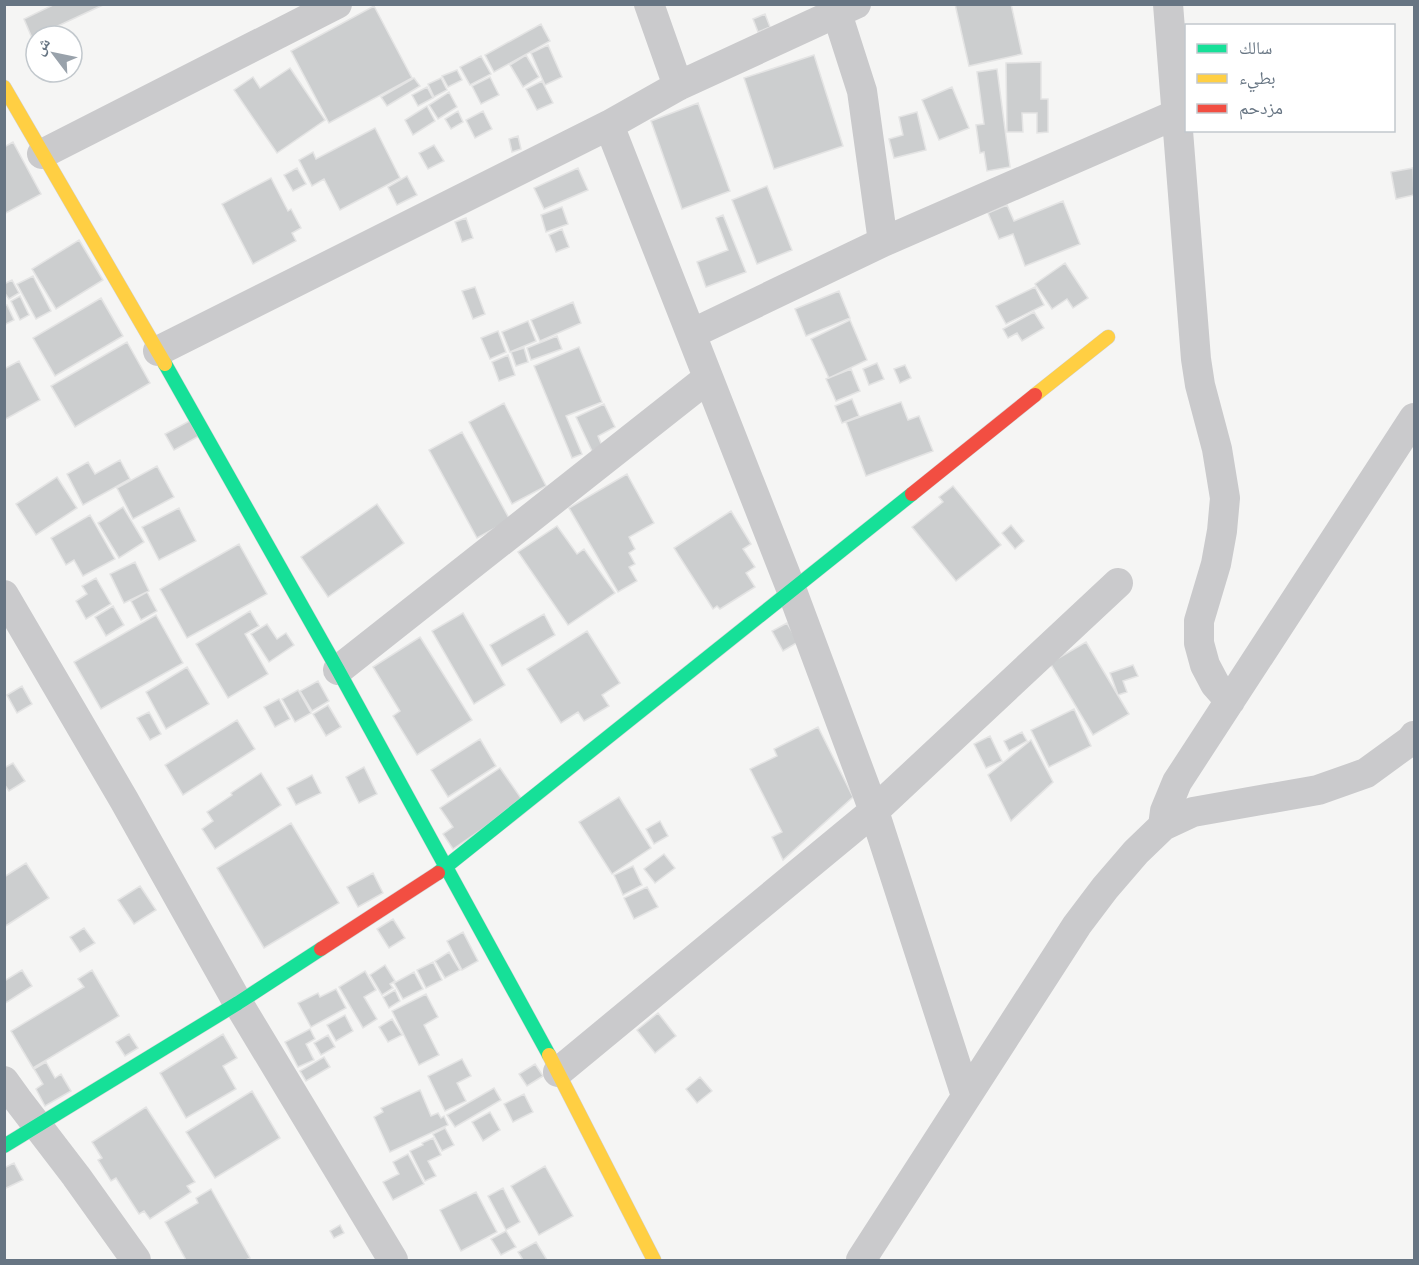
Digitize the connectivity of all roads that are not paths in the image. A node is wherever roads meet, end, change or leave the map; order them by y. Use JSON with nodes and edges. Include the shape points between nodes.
{"nodes":[{"id":1,"x":338,"y":4,"type":"edge"},
{"id":2,"x":650,"y":4,"type":"edge"},
{"id":3,"x":1168,"y":4,"type":"edge"},
{"id":4,"x":843,"y":7,"type":"edge"},
{"id":5,"x":678,"y":86,"type":"junction"},
{"id":6,"x":4,"y":87,"type":"edge"},
{"id":7,"x":1177,"y":114,"type":"junction"},
{"id":8,"x":609,"y":125,"type":"junction"},
{"id":9,"x":42,"y":154,"type":"junction"},
{"id":10,"x":883,"y":242,"type":"junction"},
{"id":11,"x":691,"y":334,"type":"junction"},
{"id":12,"x":1108,"y":337,"type":"dead end"},
{"id":13,"x":158,"y":351,"type":"junction"},
{"id":14,"x":708,"y":378,"type":"junction"},
{"id":15,"x":1414,"y":418,"type":"edge"},
{"id":16,"x":1118,"y":583,"type":"dead end"},
{"id":17,"x":792,"y":591,"type":"junction"},
{"id":18,"x":4,"y":595,"type":"edge"},
{"id":19,"x":338,"y":670,"type":"junction"},
{"id":20,"x":1230,"y":701,"type":"junction"},
{"id":21,"x":1414,"y":736,"type":"edge"},
{"id":22,"x":874,"y":811,"type":"junction"},
{"id":23,"x":1162,"y":826,"type":"junction"},
{"id":24,"x":446,"y":868,"type":"junction"},
{"id":25,"x":238,"y":1003,"type":"junction"},
{"id":26,"x":558,"y":1072,"type":"junction"},
{"id":27,"x":4,"y":1082,"type":"edge"},
{"id":28,"x":966,"y":1096,"type":"junction"},
{"id":29,"x":37,"y":1126,"type":"junction"},
{"id":30,"x":4,"y":1146,"type":"edge"},
{"id":31,"x":136,"y":1260,"type":"edge"},
{"id":32,"x":393,"y":1260,"type":"edge"},
{"id":33,"x":654,"y":1260,"type":"edge"},
{"id":34,"x":861,"y":1260,"type":"edge"}],
"edges":[{"from":1,"to":9,"type":"street"},
{"from":2,"to":5,"type":"street"},
{"from":3,"to":7,"type":"street"},
{"from":4,"to":5,"type":"street"},
{"from":4,"to":10,"type":"street","via":[[862,91]]},
{"from":5,"to":8,"type":"street"},
{"from":6,"to":9,"type":"street"},
{"from":7,"to":10,"type":"street"},
{"from":7,"to":20,"type":"street","via":[[1196,359],[1225,498],[1216,564],[1199,621],[1199,643],[1215,684]]},
{"from":8,"to":11,"type":"street"},
{"from":8,"to":13,"type":"street"},
{"from":9,"to":13,"type":"street"},
{"from":10,"to":11,"type":"street"},
{"from":11,"to":14,"type":"street"},
{"from":12,"to":17,"type":"street"},
{"from":13,"to":19,"type":"street"},
{"from":14,"to":17,"type":"street"},
{"from":14,"to":19,"type":"street"},
{"from":15,"to":20,"type":"street"},
{"from":16,"to":22,"type":"street"},
{"from":17,"to":22,"type":"street"},
{"from":17,"to":24,"type":"street"},
{"from":18,"to":25,"type":"street"},
{"from":19,"to":24,"type":"street"},
{"from":20,"to":23,"type":"street","via":[[1176,782]]},
{"from":21,"to":23,"type":"street","via":[[1366,773],[1318,790],[1193,812]]},
{"from":22,"to":26,"type":"street"},
{"from":22,"to":28,"type":"street"},
{"from":23,"to":28,"type":"street","via":[[1077,925]]},
{"from":24,"to":25,"type":"street"},
{"from":24,"to":26,"type":"street"},
{"from":25,"to":29,"type":"street"},
{"from":25,"to":32,"type":"street"},
{"from":26,"to":33,"type":"street"},
{"from":27,"to":29,"type":"street"},
{"from":28,"to":34,"type":"street"},
{"from":29,"to":30,"type":"street"},
{"from":29,"to":31,"type":"street"}]}
